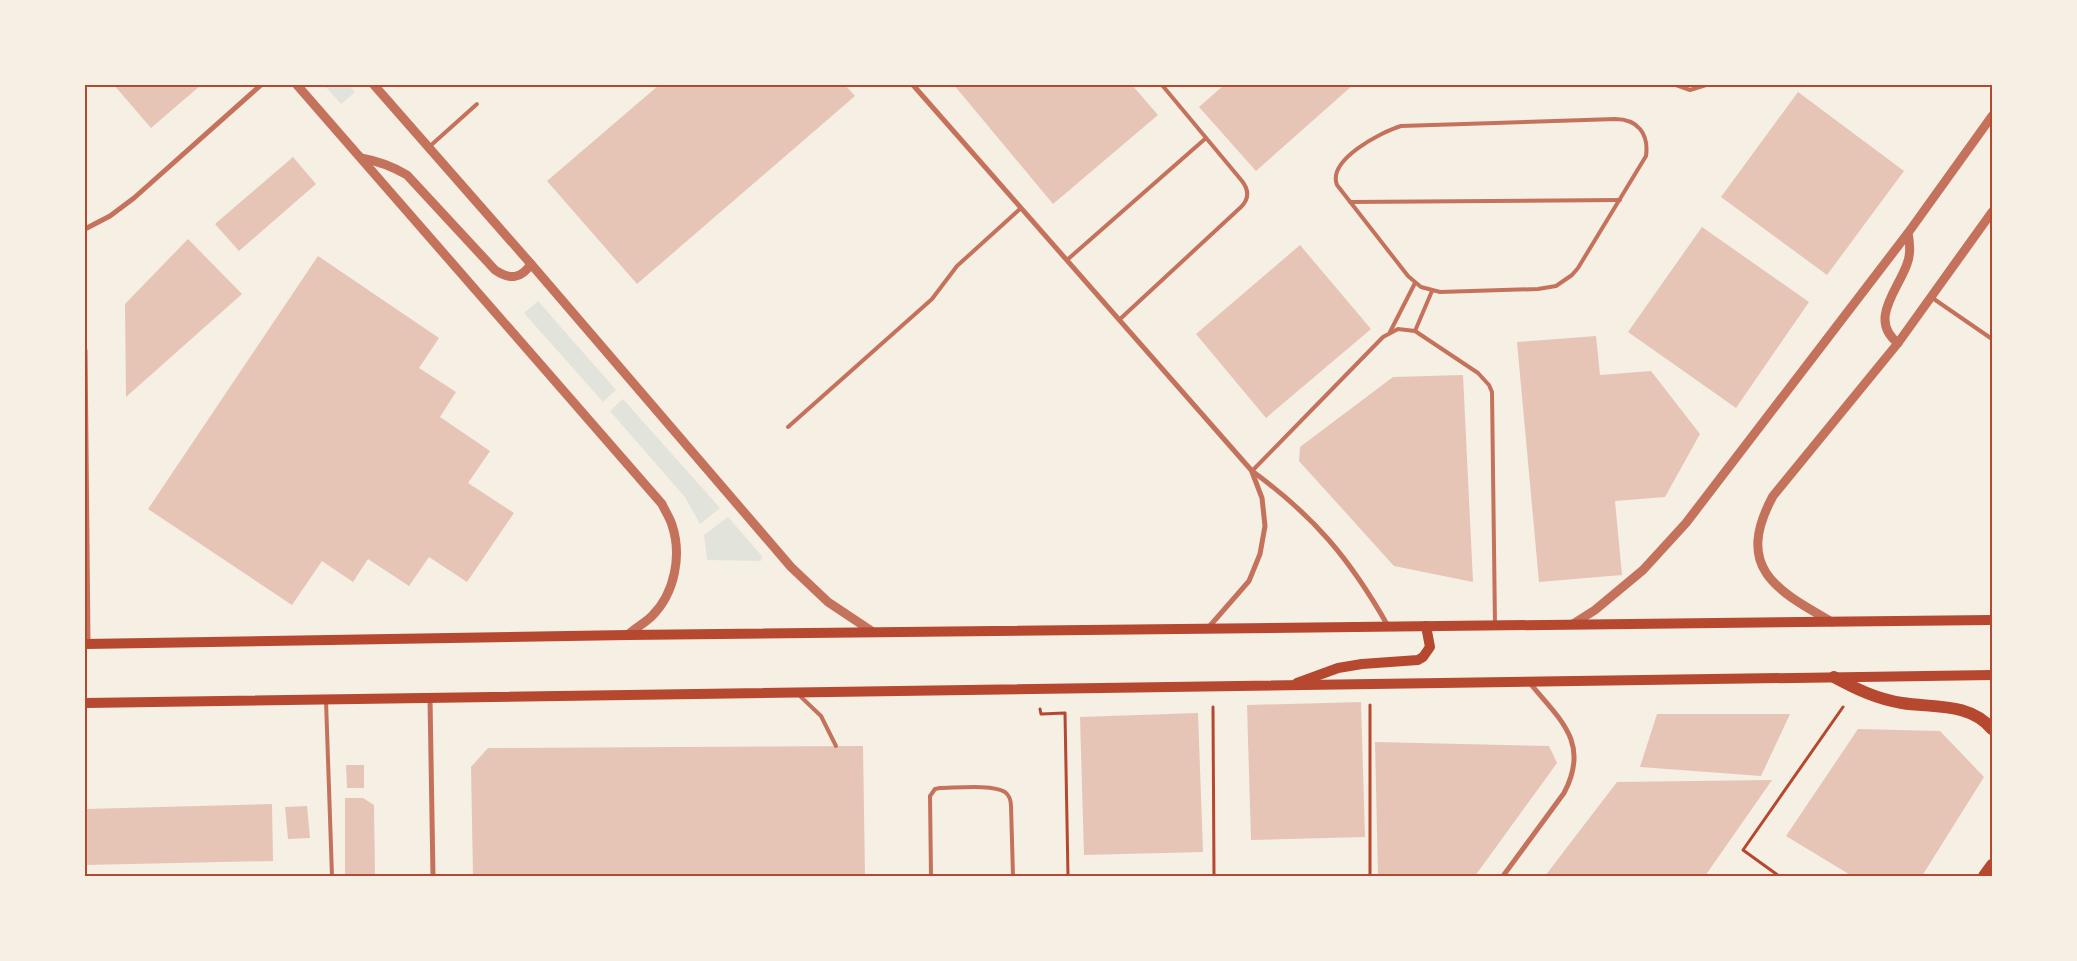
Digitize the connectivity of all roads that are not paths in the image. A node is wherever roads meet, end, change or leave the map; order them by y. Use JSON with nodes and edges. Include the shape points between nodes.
{"nodes":[{"id":1,"x":261,"y":85,"type":"edge"},
{"id":2,"x":297,"y":85,"type":"edge"},
{"id":3,"x":374,"y":85,"type":"edge"},
{"id":4,"x":913,"y":85,"type":"edge"},
{"id":5,"x":1162,"y":85,"type":"edge"},
{"id":6,"x":1676,"y":85,"type":"edge"},
{"id":7,"x":1706,"y":85,"type":"edge"},
{"id":8,"x":477,"y":104,"type":"dead end"},
{"id":9,"x":1992,"y":116,"type":"edge"},
{"id":10,"x":1206,"y":138,"type":"junction"},
{"id":11,"x":428,"y":148,"type":"junction"},
{"id":12,"x":361,"y":158,"type":"junction"},
{"id":13,"x":1620,"y":200,"type":"junction"},
{"id":14,"x":1350,"y":202,"type":"junction"},
{"id":15,"x":1021,"y":208,"type":"junction"},
{"id":16,"x":1992,"y":212,"type":"edge"},
{"id":17,"x":85,"y":229,"type":"edge"},
{"id":18,"x":1908,"y":233,"type":"junction"},
{"id":19,"x":1067,"y":260,"type":"junction"},
{"id":20,"x":531,"y":264,"type":"junction"},
{"id":21,"x":1416,"y":283,"type":"junction"},
{"id":22,"x":1432,"y":291,"type":"junction"},
{"id":23,"x":1931,"y":297,"type":"junction"},
{"id":24,"x":1119,"y":320,"type":"junction"},
{"id":25,"x":1415,"y":331,"type":"junction"},
{"id":26,"x":1390,"y":332,"type":"junction"},
{"id":27,"x":1992,"y":339,"type":"edge"},
{"id":28,"x":1898,"y":343,"type":"junction"},
{"id":29,"x":85,"y":350,"type":"edge"},
{"id":30,"x":85,"y":378,"type":"edge"},
{"id":31,"x":788,"y":427,"type":"dead end"},
{"id":32,"x":1252,"y":471,"type":"junction"},
{"id":33,"x":1992,"y":620,"type":"edge"},
{"id":34,"x":1833,"y":622,"type":"junction"},
{"id":35,"x":1573,"y":624,"type":"junction"},
{"id":36,"x":1495,"y":625,"type":"junction"},
{"id":37,"x":1388,"y":626,"type":"junction"},
{"id":38,"x":1426,"y":626,"type":"junction"},
{"id":39,"x":1207,"y":628,"type":"junction"},
{"id":40,"x":873,"y":632,"type":"junction"},
{"id":41,"x":628,"y":634,"type":"junction"},
{"id":42,"x":86,"y":644,"type":"edge"},
{"id":43,"x":1992,"y":674,"type":"edge"},
{"id":44,"x":1834,"y":677,"type":"junction"},
{"id":45,"x":1529,"y":682,"type":"junction"},
{"id":46,"x":1292,"y":685,"type":"junction"},
{"id":47,"x":797,"y":693,"type":"junction"},
{"id":48,"x":430,"y":698,"type":"junction"},
{"id":49,"x":326,"y":700,"type":"junction"},
{"id":50,"x":85,"y":704,"type":"edge"},
{"id":51,"x":1992,"y":729,"type":"edge"},
{"id":52,"x":836,"y":746,"type":"dead end"},
{"id":53,"x":1992,"y":864,"type":"edge"},
{"id":54,"x":332,"y":876,"type":"edge"},
{"id":55,"x":433,"y":876,"type":"edge"},
{"id":56,"x":931,"y":876,"type":"edge"},
{"id":57,"x":1013,"y":876,"type":"edge"},
{"id":58,"x":1503,"y":876,"type":"edge"},
{"id":59,"x":1984,"y":876,"type":"edge"}],
"edges":[{"from":1,"to":17,"type":"street","via":[[134,198]]},
{"from":2,"to":12,"type":"street"},
{"from":3,"to":11,"type":"street"},
{"from":4,"to":15,"type":"street"},
{"from":5,"to":10,"type":"lane"},
{"from":6,"to":7,"type":"lane","via":[[1690,90]]},
{"from":8,"to":11,"type":"lane"},
{"from":9,"to":18,"type":"street"},
{"from":10,"to":19,"type":"lane"},
{"from":10,"to":24,"type":"lane","via":[[1246,186],[1245,203]]},
{"from":11,"to":20,"type":"street"},
{"from":12,"to":20,"type":"street","via":[[385,164],[406,175],[504,276],[515,278],[525,273]]},
{"from":12,"to":41,"type":"street","via":[[662,504],[674,532],[677,548],[675,570],[667,595],[653,615]]},
{"from":13,"to":14,"type":"lane"},
{"from":13,"to":14,"type":"lane","via":[[1646,156],[1648,146],[1641,128],[1624,119],[1417,124],[1386,130],[1366,142],[1338,168],[1334,180]]},
{"from":13,"to":22,"type":"lane","via":[[1578,268],[1556,286]]},
{"from":14,"to":21,"type":"lane"},
{"from":15,"to":19,"type":"street"},
{"from":15,"to":31,"type":"lane","via":[[958,266],[932,298]]},
{"from":16,"to":23,"type":"street"},
{"from":18,"to":28,"type":"street","via":[[1909,258],[1884,316],[1887,332]]},
{"from":18,"to":35,"type":"street","via":[[1665,547],[1620,590]]},
{"from":19,"to":24,"type":"street"},
{"from":20,"to":40,"type":"street","via":[[791,567],[828,602]]},
{"from":21,"to":22,"type":"lane"},
{"from":21,"to":26,"type":"lane"},
{"from":22,"to":25,"type":"lane"},
{"from":23,"to":27,"type":"lane"},
{"from":23,"to":28,"type":"street"},
{"from":24,"to":32,"type":"street"},
{"from":25,"to":26,"type":"lane","via":[[1398,329]]},
{"from":25,"to":36,"type":"lane","via":[[1478,373],[1492,392]]},
{"from":26,"to":32,"type":"lane"},
{"from":28,"to":34,"type":"street","via":[[1773,496],[1760,522],[1758,550],[1768,577],[1789,597]]},
{"from":29,"to":30,"type":"street"},
{"from":30,"to":42,"type":"street"},
{"from":32,"to":37,"type":"street","via":[[1280,492],[1329,540],[1352,567]]},
{"from":32,"to":39,"type":"street","via":[[1262,498],[1265,526],[1260,554],[1249,581]]},
{"from":33,"to":34,"type":"main road"},
{"from":34,"to":35,"type":"main road"},
{"from":35,"to":36,"type":"main road"},
{"from":36,"to":38,"type":"main road"},
{"from":37,"to":38,"type":"main road"},
{"from":37,"to":39,"type":"main road"},
{"from":38,"to":46,"type":"main road","via":[[1430,647],[1418,660],[1346,667]]},
{"from":39,"to":40,"type":"main road"},
{"from":40,"to":41,"type":"main road"},
{"from":41,"to":42,"type":"main road"},
{"from":43,"to":44,"type":"main road"},
{"from":44,"to":45,"type":"main road"},
{"from":44,"to":51,"type":"main road","via":[[1879,698],[1955,708],[1978,718]]},
{"from":45,"to":46,"type":"main road"},
{"from":45,"to":58,"type":"street","via":[[1566,726],[1573,745],[1574,765],[1564,793]]},
{"from":46,"to":47,"type":"main road"},
{"from":47,"to":48,"type":"main road"},
{"from":47,"to":52,"type":"lane","via":[[820,716]]},
{"from":48,"to":49,"type":"main road"},
{"from":48,"to":55,"type":"street"},
{"from":49,"to":50,"type":"main road"},
{"from":49,"to":54,"type":"lane"},
{"from":53,"to":59,"type":"main road"},
{"from":56,"to":57,"type":"lane","via":[[930,796],[940,788],[993,788],[1006,793],[1011,799]]}]}
